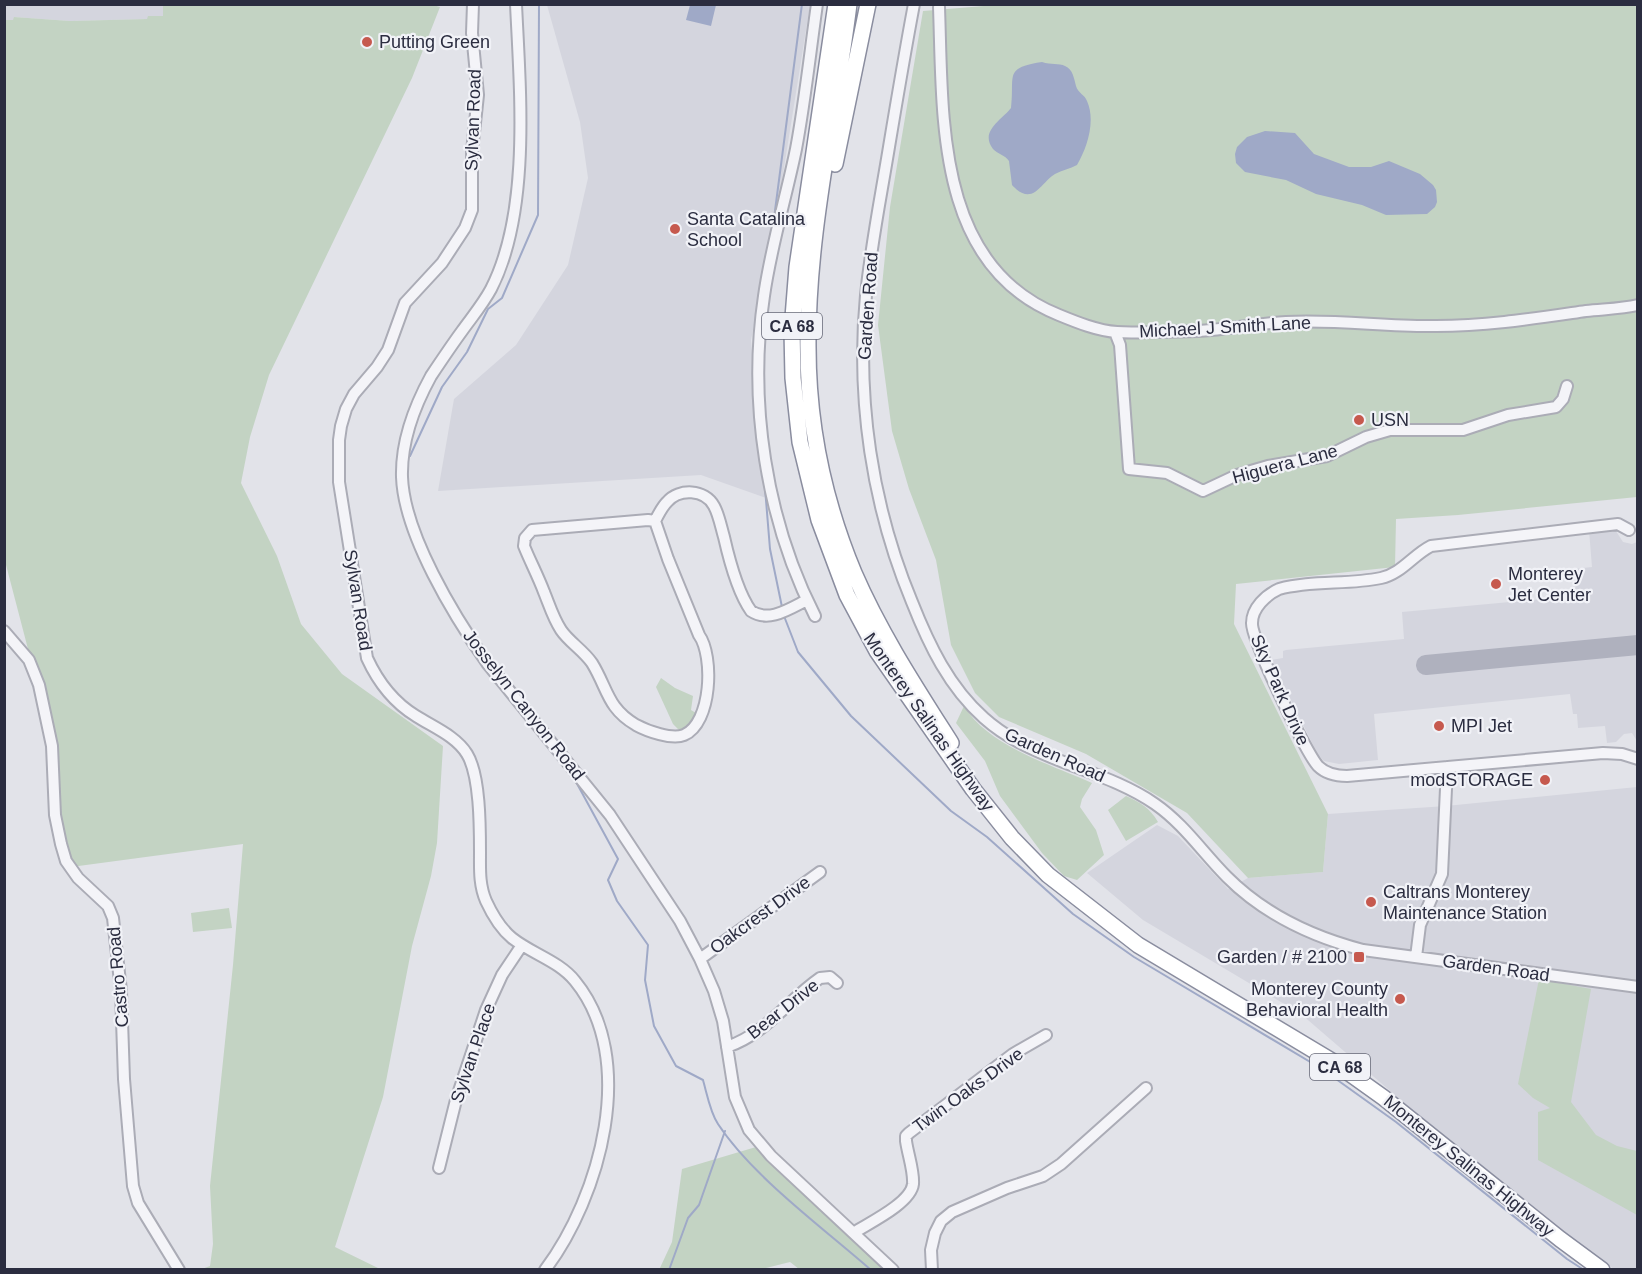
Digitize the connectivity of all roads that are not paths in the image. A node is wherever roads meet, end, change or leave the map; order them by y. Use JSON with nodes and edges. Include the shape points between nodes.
{"nodes":[{"id":1,"x":472,"y":4,"type":"edge"},
{"id":2,"x":516,"y":4,"type":"edge"},
{"id":3,"x":817,"y":4,"type":"edge"},
{"id":4,"x":836,"y":4,"type":"edge"},
{"id":5,"x":849,"y":4,"type":"edge"},
{"id":6,"x":866,"y":4,"type":"edge"},
{"id":7,"x":914,"y":4,"type":"edge"},
{"id":8,"x":939,"y":7,"type":"dead end"},
{"id":9,"x":811,"y":281,"type":"junction"},
{"id":10,"x":1638,"y":305,"type":"edge"},
{"id":11,"x":1115,"y":332,"type":"junction"},
{"id":12,"x":1567,"y":386,"type":"dead end"},
{"id":13,"x":655,"y":521,"type":"junction"},
{"id":14,"x":1629,"y":530,"type":"dead end"},
{"id":15,"x":807,"y":600,"type":"junction"},
{"id":16,"x":815,"y":616,"type":"dead end"},
{"id":17,"x":4,"y":631,"type":"edge"},
{"id":18,"x":1638,"y":759,"type":"edge"},
{"id":19,"x":1447,"y":767,"type":"junction"},
{"id":20,"x":820,"y":872,"type":"dead end"},
{"id":21,"x":1064,"y":886,"type":"junction"},
{"id":22,"x":522,"y":945,"type":"junction"},
{"id":23,"x":1416,"y":957,"type":"junction"},
{"id":24,"x":700,"y":959,"type":"junction"},
{"id":25,"x":837,"y":983,"type":"dead end"},
{"id":26,"x":1638,"y":987,"type":"edge"},
{"id":27,"x":1046,"y":1035,"type":"dead end"},
{"id":28,"x":727,"y":1047,"type":"junction"},
{"id":29,"x":1146,"y":1088,"type":"dead end"},
{"id":30,"x":439,"y":1168,"type":"dead end"},
{"id":31,"x":855,"y":1232,"type":"junction"},
{"id":32,"x":175,"y":1268,"type":"edge"},
{"id":33,"x":545,"y":1269,"type":"edge"},
{"id":34,"x":893,"y":1269,"type":"edge"},
{"id":35,"x":932,"y":1269,"type":"edge"},
{"id":36,"x":1602,"y":1269,"type":"edge"}],
"edges":[{"from":1,"to":22,"type":"street","name":"Sylvan Road","via":[[478,95],[472,151],[472,210],[442,263],[405,303],[384,357],[346,408],[339,440],[339,482],[367,658],[390,695],[458,743],[471,761],[485,899],[506,932]]},
{"from":2,"to":24,"type":"street","name":"Josselyn Canyon Road","via":[[519,150],[509,238],[491,289],[440,362],[418,403],[405,438],[403,488],[427,561],[468,636],[615,822],[669,902]]},
{"from":3,"to":15,"type":"street","via":[[795,151],[766,280],[758,358],[761,420],[773,498]]},
{"from":4,"to":21,"type":"highway","name":"Monterey Salinas Highway","number":"CA 68","via":[[793,314],[796,410],[810,489],[838,573],[877,651],[996,819]]},
{"from":5,"to":9,"type":"highway","number":"CA 68"},
{"from":6,"to":9,"type":"highway"},
{"from":7,"to":23,"type":"street","name":"Garden Road","via":[[873,243],[864,324],[865,391],[873,467],[892,548],[936,656],[971,706],[994,727],[1029,748],[1112,781],[1154,803],[1177,821],[1230,879],[1271,911],[1343,945]]},
{"from":8,"to":11,"type":"street","name":"Michael J Smith Lane","via":[[948,154],[965,223],[986,258],[1017,291],[1052,312]]},
{"from":9,"to":21,"type":"highway","name":"Monterey Salinas Highway","number":"CA 68","via":[[807,345],[813,424],[829,499],[854,571],[885,635],[966,766],[1021,840]]},
{"from":10,"to":11,"type":"street","name":"Michael J Smith Lane","via":[[1460,326],[1287,322],[1207,331]]},
{"from":11,"to":12,"type":"street","name":"Higuera Lane","via":[[1120,345],[1129,469],[1167,473],[1203,490],[1268,466],[1327,456],[1390,430],[1462,430],[1508,415],[1556,407]]},
{"from":13,"to":13,"type":"street","via":[[704,642],[709,666],[699,720],[692,730],[678,736],[641,728],[611,703],[591,662],[559,626],[524,546],[532,530]]},
{"from":13,"to":15,"type":"street","via":[[671,497],[684,492],[702,494],[715,507],[732,566],[751,610],[761,616],[772,616]]},
{"from":14,"to":19,"type":"street","name":"Sky Park Drive","via":[[1618,524],[1431,546],[1400,570],[1381,578],[1287,587],[1272,592],[1258,605],[1251,622],[1259,651],[1303,742],[1320,768],[1347,777]]},
{"from":15,"to":16,"type":"street"},
{"from":17,"to":32,"type":"street","name":"Castro Road","via":[[29,660],[39,685],[51,746],[55,815],[66,861],[103,900],[113,918],[133,1186],[138,1203]]},
{"from":18,"to":19,"type":"street","name":"Sky Park Drive","via":[[1603,753]]},
{"from":19,"to":23,"type":"street","via":[[1442,874],[1422,918]]},
{"from":20,"to":24,"type":"street","name":"Oakcrest Drive"},
{"from":21,"to":36,"type":"highway","name":"Monterey Salinas Highway","number":"CA 68","via":[[1138,945],[1335,1063]]},
{"from":22,"to":30,"type":"street","name":"Sylvan Place","via":[[486,1010]]},
{"from":22,"to":33,"type":"street","name":"Sylvan Road","via":[[561,968],[584,993],[598,1022],[608,1069],[604,1137],[594,1178],[578,1217]]},
{"from":23,"to":26,"type":"street","name":"Garden Road"},
{"from":24,"to":28,"type":"street","name":"Josselyn Canyon Road","via":[[714,991]]},
{"from":25,"to":28,"type":"street","name":"Bear Drive","via":[[830,977],[820,978],[765,1025]]},
{"from":27,"to":31,"type":"street","name":"Twin Oaks Drive","via":[[1013,1054],[906,1136],[913,1184],[909,1194]]},
{"from":28,"to":31,"type":"street","name":"Josselyn Canyon Road","via":[[735,1097],[749,1130],[771,1156]]},
{"from":29,"to":35,"type":"street","via":[[1043,1176],[952,1212],[935,1233]]},
{"from":31,"to":34,"type":"street","name":"Josselyn Canyon Road"}]}
